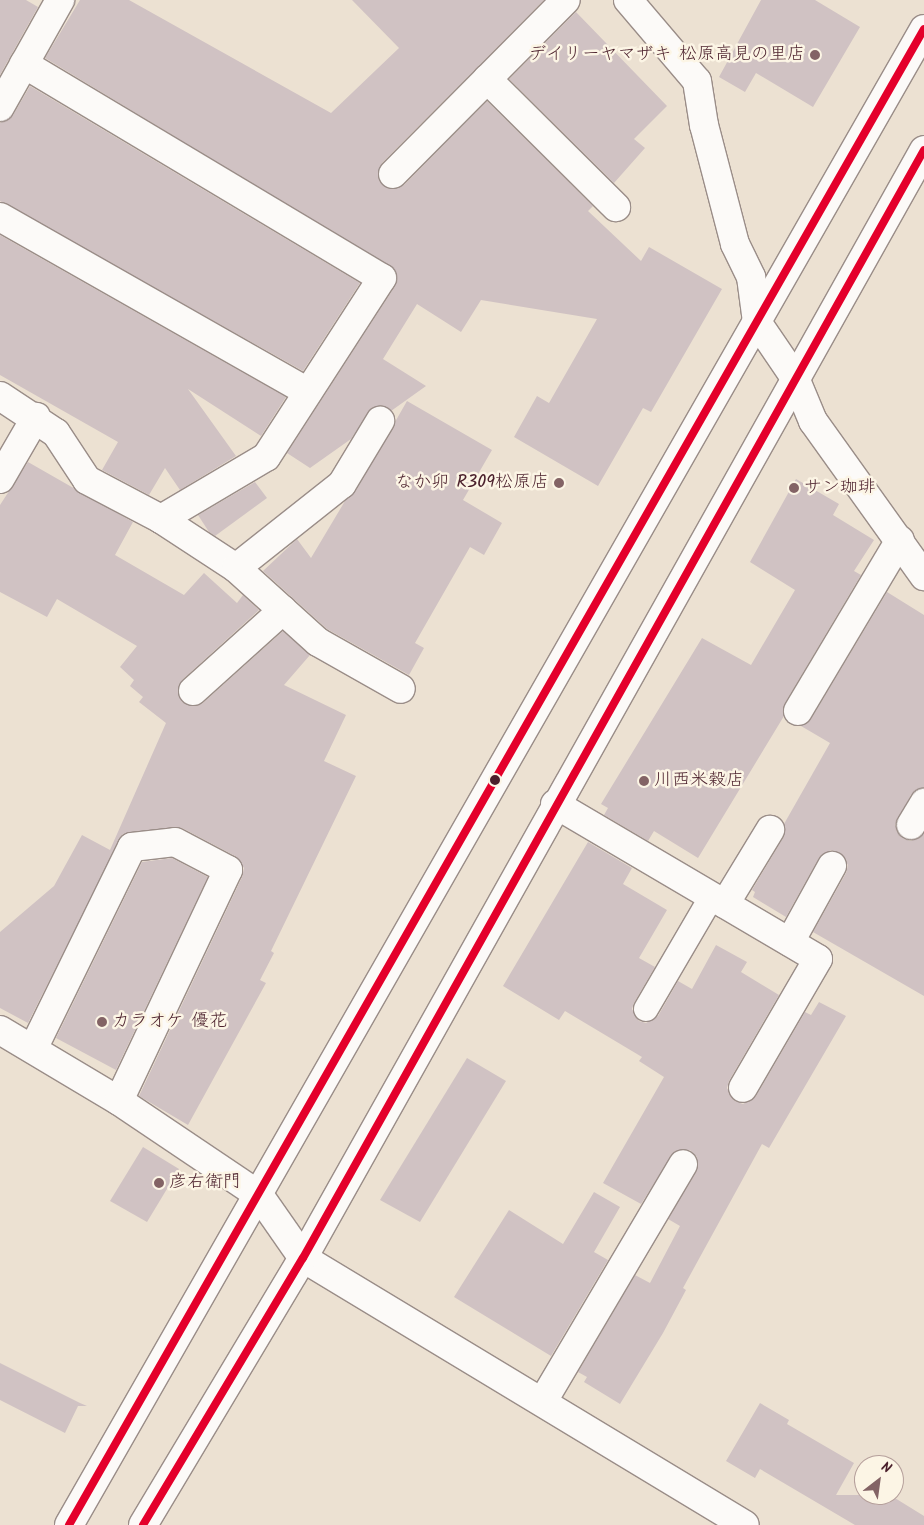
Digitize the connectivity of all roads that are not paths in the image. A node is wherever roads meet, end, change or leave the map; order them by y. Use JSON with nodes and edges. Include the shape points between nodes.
{"nodes":[{"id":1,"x":60,"y":0,"type":"edge"},
{"id":2,"x":566,"y":0,"type":"edge"},
{"id":3,"x":628,"y":0,"type":"edge"},
{"id":4,"x":924,"y":29,"type":"edge"},
{"id":5,"x":24,"y":64,"type":"junction"},
{"id":6,"x":487,"y":79,"type":"junction"},
{"id":7,"x":0,"y":106,"type":"edge"},
{"id":8,"x":924,"y":150,"type":"edge"},
{"id":9,"x":393,"y":174,"type":"dead end"},
{"id":10,"x":616,"y":207,"type":"dead end"},
{"id":11,"x":0,"y":217,"type":"edge"},
{"id":12,"x":757,"y":322,"type":"junction"},
{"id":13,"x":795,"y":378,"type":"junction"},
{"id":14,"x":308,"y":392,"type":"junction"},
{"id":15,"x":0,"y":396,"type":"edge"},
{"id":16,"x":36,"y":416,"type":"junction"},
{"id":17,"x":380,"y":421,"type":"dead end"},
{"id":18,"x":0,"y":479,"type":"edge"},
{"id":19,"x":161,"y":520,"type":"junction"},
{"id":20,"x":900,"y":540,"type":"junction"},
{"id":21,"x":236,"y":568,"type":"junction"},
{"id":22,"x":924,"y":576,"type":"edge"},
{"id":23,"x":283,"y":610,"type":"junction"},
{"id":24,"x":401,"y":689,"type":"dead end"},
{"id":25,"x":193,"y":691,"type":"dead end"},
{"id":26,"x":798,"y":711,"type":"dead end"},
{"id":27,"x":554,"y":804,"type":"junction"},
{"id":28,"x":770,"y":830,"type":"dead end"},
{"id":29,"x":832,"y":866,"type":"dead end"},
{"id":30,"x":718,"y":900,"type":"junction"},
{"id":31,"x":790,"y":942,"type":"junction"},
{"id":32,"x":646,"y":1009,"type":"dead end"},
{"id":33,"x":0,"y":1030,"type":"edge"},
{"id":34,"x":33,"y":1049,"type":"junction"},
{"id":35,"x":743,"y":1088,"type":"dead end"},
{"id":36,"x":119,"y":1101,"type":"junction"},
{"id":37,"x":683,"y":1164,"type":"dead end"},
{"id":38,"x":259,"y":1195,"type":"junction"},
{"id":39,"x":302,"y":1258,"type":"junction"},
{"id":40,"x":543,"y":1401,"type":"junction"},
{"id":41,"x":69,"y":1525,"type":"edge"},
{"id":42,"x":143,"y":1525,"type":"edge"},
{"id":43,"x":745,"y":1525,"type":"edge"}],
"edges":[{"from":1,"to":5,"type":"main road"},
{"from":2,"to":6,"type":"main road"},
{"from":3,"to":12,"type":"main road","via":[[697,81],[704,125],[735,244],[751,277]]},
{"from":4,"to":12,"type":"main road"},
{"from":5,"to":7,"type":"main road"},
{"from":5,"to":14,"type":"main road","via":[[382,278]]},
{"from":6,"to":9,"type":"main road"},
{"from":6,"to":10,"type":"main road"},
{"from":8,"to":13,"type":"main road"},
{"from":11,"to":14,"type":"main road"},
{"from":12,"to":13,"type":"main road"},
{"from":12,"to":38,"type":"main road"},
{"from":13,"to":20,"type":"main road","via":[[814,421]]},
{"from":13,"to":27,"type":"main road"},
{"from":14,"to":19,"type":"main road","via":[[266,457]]},
{"from":15,"to":16,"type":"main road"},
{"from":16,"to":18,"type":"main road"},
{"from":16,"to":19,"type":"main road","via":[[56,432],[87,480]]},
{"from":17,"to":21,"type":"main road","via":[[342,484]]},
{"from":19,"to":21,"type":"main road"},
{"from":20,"to":22,"type":"main road"},
{"from":20,"to":26,"type":"main road"},
{"from":21,"to":23,"type":"main road"},
{"from":23,"to":24,"type":"main road","via":[[318,642]]},
{"from":23,"to":25,"type":"main road"},
{"from":27,"to":30,"type":"main road"},
{"from":27,"to":39,"type":"main road"},
{"from":28,"to":30,"type":"main road"},
{"from":29,"to":31,"type":"main road"},
{"from":30,"to":31,"type":"main road"},
{"from":30,"to":32,"type":"lane"},
{"from":31,"to":35,"type":"main road","via":[[818,960]]},
{"from":33,"to":34,"type":"main road"},
{"from":34,"to":36,"type":"main road"},
{"from":34,"to":36,"type":"main road","via":[[132,847],[175,842],[228,870]]},
{"from":36,"to":38,"type":"main road"},
{"from":37,"to":40,"type":"main road"},
{"from":38,"to":39,"type":"main road"},
{"from":38,"to":41,"type":"main road"},
{"from":39,"to":40,"type":"main road"},
{"from":39,"to":42,"type":"main road"},
{"from":40,"to":43,"type":"main road"}]}
